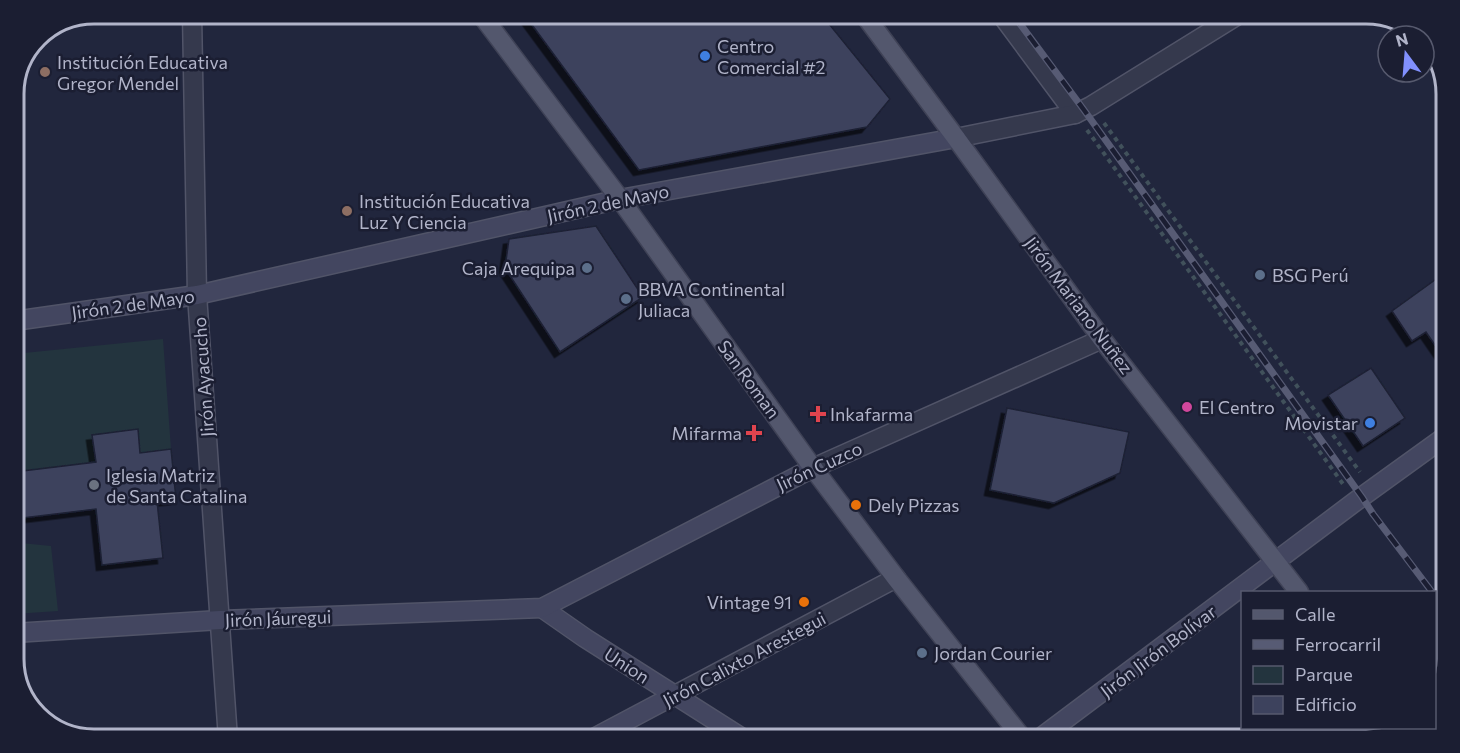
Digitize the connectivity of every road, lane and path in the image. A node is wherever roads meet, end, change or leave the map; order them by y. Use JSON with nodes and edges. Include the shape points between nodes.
{"nodes":[{"id":1,"x":192,"y":24,"type":"edge"},
{"id":2,"x":489,"y":24,"type":"edge"},
{"id":3,"x":870,"y":24,"type":"edge"},
{"id":4,"x":1009,"y":24,"type":"edge"},
{"id":5,"x":1225,"y":24,"type":"edge"},
{"id":6,"x":1083,"y":110,"type":"junction"},
{"id":7,"x":956,"y":138,"type":"junction"},
{"id":8,"x":620,"y":199,"type":"junction"},
{"id":9,"x":197,"y":295,"type":"junction"},
{"id":10,"x":24,"y":320,"type":"edge"},
{"id":11,"x":1102,"y":339,"type":"junction"},
{"id":12,"x":1436,"y":443,"type":"edge"},
{"id":13,"x":813,"y":468,"type":"junction"},
{"id":14,"x":1364,"y":496,"type":"junction"},
{"id":15,"x":1276,"y":562,"type":"junction"},
{"id":16,"x":897,"y":578,"type":"junction"},
{"id":17,"x":1298,"y":591,"type":"edge"},
{"id":18,"x":542,"y":608,"type":"junction"},
{"id":19,"x":220,"y":620,"type":"junction"},
{"id":20,"x":24,"y":632,"type":"edge"},
{"id":21,"x":675,"y":695,"type":"junction"},
{"id":22,"x":227,"y":729,"type":"edge"},
{"id":23,"x":612,"y":729,"type":"edge"},
{"id":24,"x":727,"y":729,"type":"edge"},
{"id":25,"x":1014,"y":729,"type":"edge"},
{"id":26,"x":1054,"y":729,"type":"edge"}],
"edges":[{"from":1,"to":9,"type":"street","name":"Jirón Ayacucho"},
{"from":2,"to":8,"type":"main road","name":"San Roman"},
{"from":3,"to":7,"type":"main road","name":"Jirón Mariano Nuñez"},
{"from":4,"to":6,"type":"street"},
{"from":5,"to":6,"type":"street"},
{"from":6,"to":7,"type":"street"},
{"from":6,"to":14,"type":"path"},
{"from":6,"to":14,"type":"path"},
{"from":7,"to":8,"type":"street","name":"Jirón 2 de Mayo"},
{"from":7,"to":11,"type":"main road","name":"Jirón Mariano Nuñez"},
{"from":8,"to":9,"type":"street","name":"Jirón 2 de Mayo"},
{"from":8,"to":13,"type":"main road","name":"San Roman"},
{"from":9,"to":10,"type":"street","name":"Jirón 2 de Mayo"},
{"from":9,"to":19,"type":"street","name":"Jirón Ayacucho"},
{"from":11,"to":13,"type":"street","name":"Jirón Cuzco"},
{"from":11,"to":15,"type":"main road","name":"Jirón Mariano Nuñez"},
{"from":12,"to":14,"type":"street","name":"Jirón Jirón Bolívar"},
{"from":13,"to":16,"type":"main road","name":"San Roman"},
{"from":13,"to":18,"type":"street","name":"Jirón Cuzco"},
{"from":14,"to":15,"type":"street","name":"Jirón Jirón Bolívar"},
{"from":15,"to":17,"type":"main road","name":"Jirón Mariano Nuñez"},
{"from":15,"to":26,"type":"street","name":"Jirón Jirón Bolívar"},
{"from":16,"to":21,"type":"street","name":"Jirón Calixto Arestegui"},
{"from":16,"to":25,"type":"main road","name":"San Roman"},
{"from":18,"to":19,"type":"street","name":"Jirón Jáuregui"},
{"from":18,"to":21,"type":"street","name":"Union"},
{"from":19,"to":20,"type":"street","name":"Jirón Jáuregui"},
{"from":19,"to":22,"type":"street","name":"Jirón Ayacucho"},
{"from":21,"to":23,"type":"street","name":"Jirón Calixto Arestegui"},
{"from":21,"to":24,"type":"street","name":"Union"}]}
